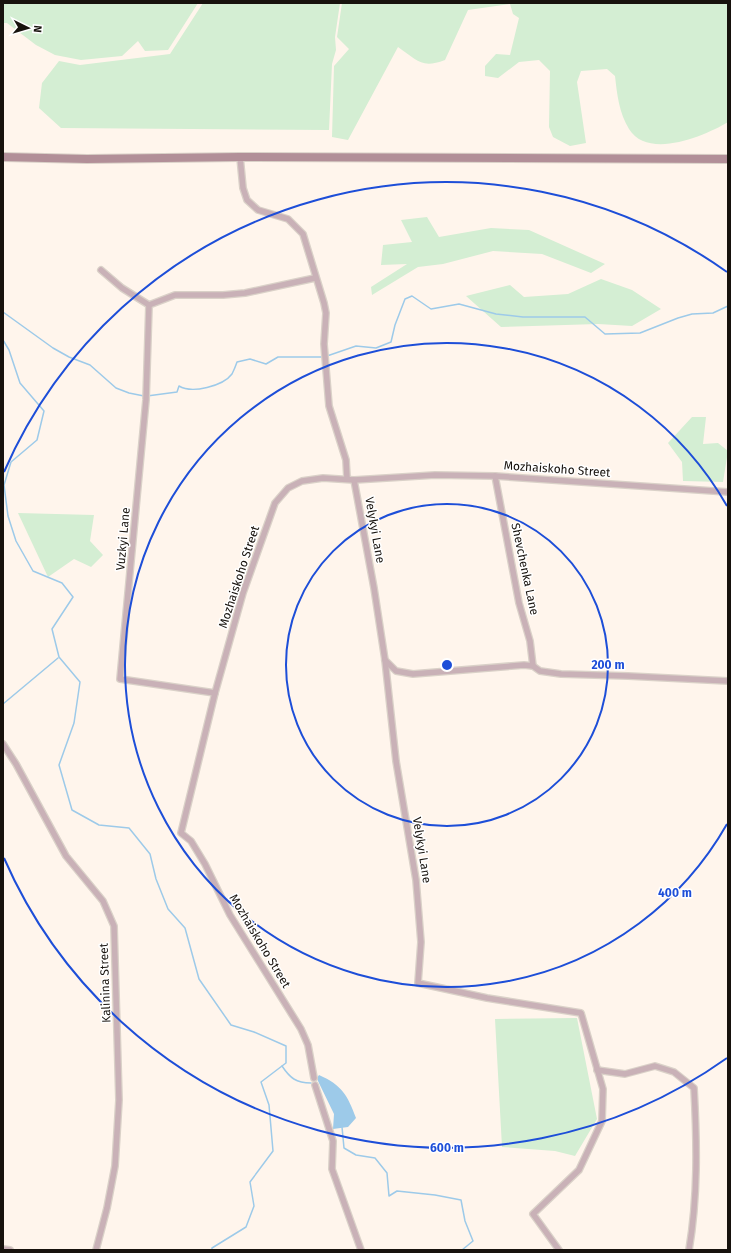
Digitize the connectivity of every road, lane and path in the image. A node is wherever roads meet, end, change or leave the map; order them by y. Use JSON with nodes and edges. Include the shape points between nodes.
{"nodes":[{"id":1,"x":240,"y":156,"type":"junction"},
{"id":2,"x":3,"y":157,"type":"edge"},
{"id":3,"x":728,"y":158,"type":"edge"},
{"id":4,"x":101,"y":270,"type":"dead end"},
{"id":5,"x":315,"y":278,"type":"junction"},
{"id":6,"x":150,"y":305,"type":"junction"},
{"id":7,"x":495,"y":476,"type":"junction"},
{"id":8,"x":347,"y":478,"type":"junction"},
{"id":9,"x":354,"y":480,"type":"junction"},
{"id":10,"x":728,"y":492,"type":"edge"},
{"id":11,"x":385,"y":660,"type":"junction"},
{"id":12,"x":533,"y":666,"type":"junction"},
{"id":13,"x":728,"y":681,"type":"edge"},
{"id":14,"x":214,"y":693,"type":"junction"},
{"id":15,"x":3,"y":744,"type":"edge"},
{"id":16,"x":597,"y":1070,"type":"junction"},
{"id":17,"x":314,"y":1078,"type":"dead end"},
{"id":18,"x":315,"y":1085,"type":"dead end"},
{"id":19,"x":3,"y":1249,"type":"edge"},
{"id":20,"x":10,"y":1250,"type":"edge"},
{"id":21,"x":96,"y":1250,"type":"edge"},
{"id":22,"x":361,"y":1250,"type":"edge"},
{"id":23,"x":558,"y":1250,"type":"edge"},
{"id":24,"x":689,"y":1250,"type":"edge"}],
"edges":[{"from":1,"to":2,"type":"main road","via":[[87,159]]},
{"from":1,"to":3,"type":"main road"},
{"from":1,"to":5,"type":"street","via":[[243,188],[247,200],[258,210],[288,219],[303,234]]},
{"from":4,"to":6,"type":"street","via":[[122,288]]},
{"from":5,"to":6,"type":"street","via":[[245,293],[175,295]]},
{"from":5,"to":8,"type":"street","via":[[319,284],[326,313],[324,344],[329,406],[346,460]]},
{"from":6,"to":14,"type":"street","name":"Vuzkyi Lane","via":[[145,408],[120,679]]},
{"from":7,"to":9,"type":"street","name":"Mozhaiskoho Street"},
{"from":7,"to":10,"type":"street","name":"Mozhaiskoho Street"},
{"from":7,"to":12,"type":"street","name":"Shevchenka Lane","via":[[519,603],[530,640]]},
{"from":8,"to":9,"type":"street","name":"Mozhaiskoho Street"},
{"from":8,"to":14,"type":"street","name":"Mozhaiskoho Street","via":[[302,481],[288,488],[275,503],[243,593]]},
{"from":9,"to":11,"type":"street","name":"Velykyi Lane"},
{"from":11,"to":12,"type":"street","via":[[396,671],[413,674],[506,665]]},
{"from":11,"to":16,"type":"street","name":"Velykyi Lane","via":[[396,761],[416,880],[421,942],[418,983],[487,998],[581,1013]]},
{"from":12,"to":13,"type":"street","via":[[540,671],[561,674]]},
{"from":14,"to":17,"type":"street","name":"Mozhaiskoho Street","via":[[181,833],[191,841],[230,915],[301,1029],[308,1045]]},
{"from":15,"to":21,"type":"street","name":"Kalinina Street","via":[[66,856],[103,901],[114,926],[119,1100],[115,1166]]},
{"from":16,"to":23,"type":"street","name":"Velykyi Lane","via":[[603,1089],[602,1121],[578,1170],[533,1214]]},
{"from":16,"to":24,"type":"street","via":[[625,1074],[655,1066],[674,1072],[694,1088],[697,1144],[694,1220]]},
{"from":18,"to":22,"type":"street","via":[[333,1141],[332,1169]]},
{"from":19,"to":20,"type":"street"}]}
